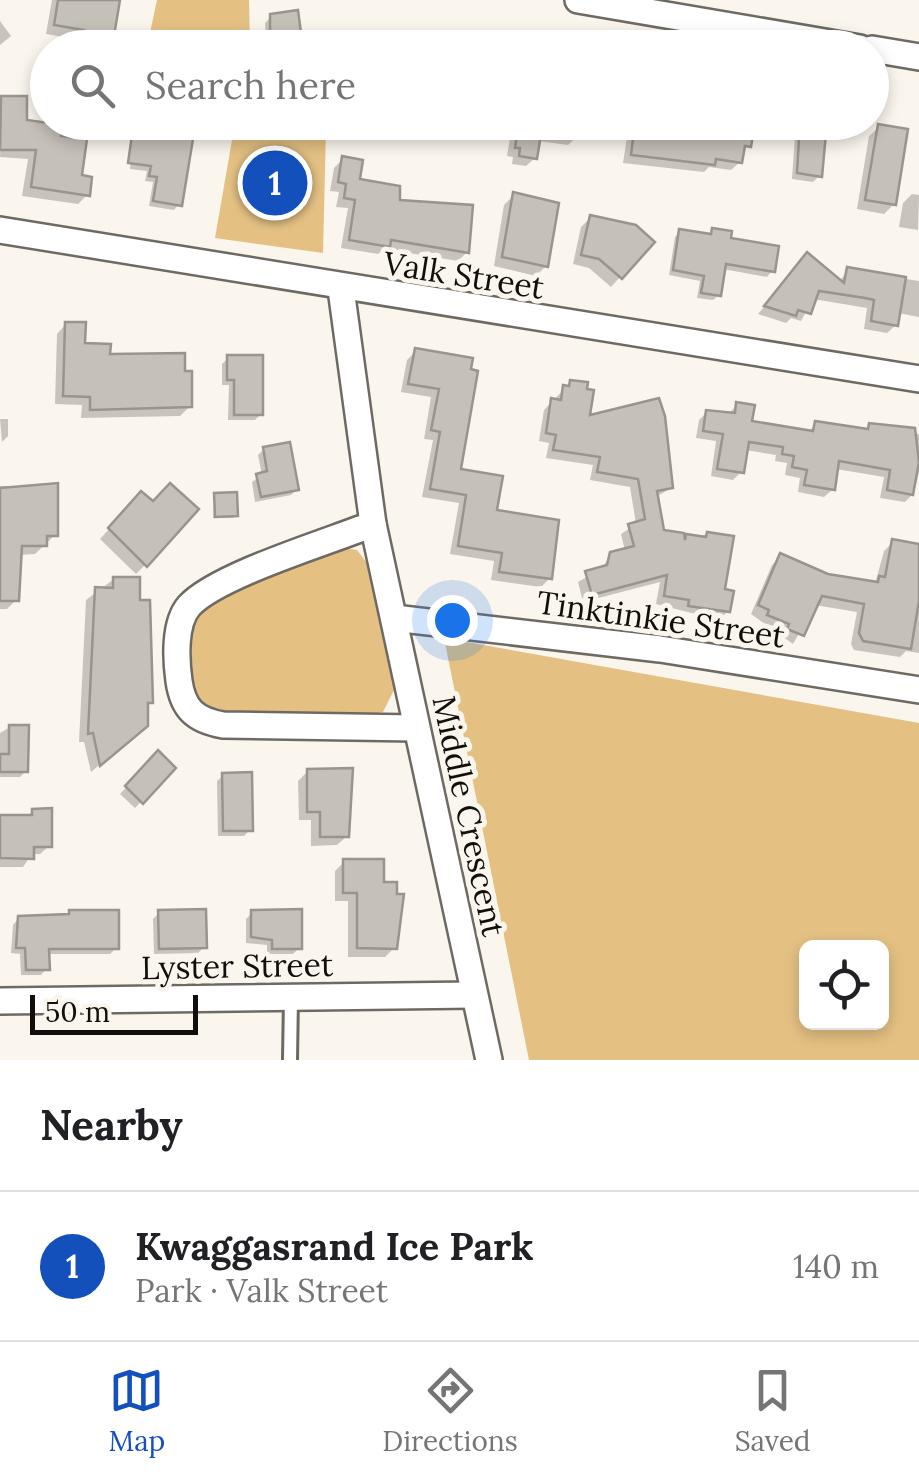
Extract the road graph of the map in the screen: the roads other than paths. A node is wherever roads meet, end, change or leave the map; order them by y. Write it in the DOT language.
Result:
graph roads {
  1 [pos="578,0"];
  2 [pos="754,30"];
  3 [pos="889,53"];
  4 [pos="919,58"];
  5 [pos="0,230"];
  6 [pos="341,288"];
  7 [pos="919,379"];
  8 [pos="374,524"];
  9 [pos="394,618"];
  10 [pos="919,690"];
  11 [pos="416,728"];
  12 [pos="474,995"];
  13 [pos="291,997"];
  14 [pos="0,1001"];
  15 [pos="290,1060"];
  16 [pos="489,1060"];
  1 -- 2 [label="street"];
  3 -- 4 [label="street"];
  5 -- 6 [label="street, Valk Street"];
  6 -- 7 [label="street, Valk Street"];
  6 -- 8 [label="street, Middle Crescent"];
  8 -- 9 [label="street, Middle Crescent"];
  8 -- 11 [label="street"];
  9 -- 10 [label="street, Tinktinkie Street"];
  9 -- 11 [label="street, Middle Crescent"];
  11 -- 12 [label="street, Middle Crescent"];
  12 -- 13 [label="street, Lyster Street"];
  12 -- 16 [label="street, Middle Crescent"];
  13 -- 14 [label="street, Lyster Street"];
  13 -- 15 [label="lane"];
}
